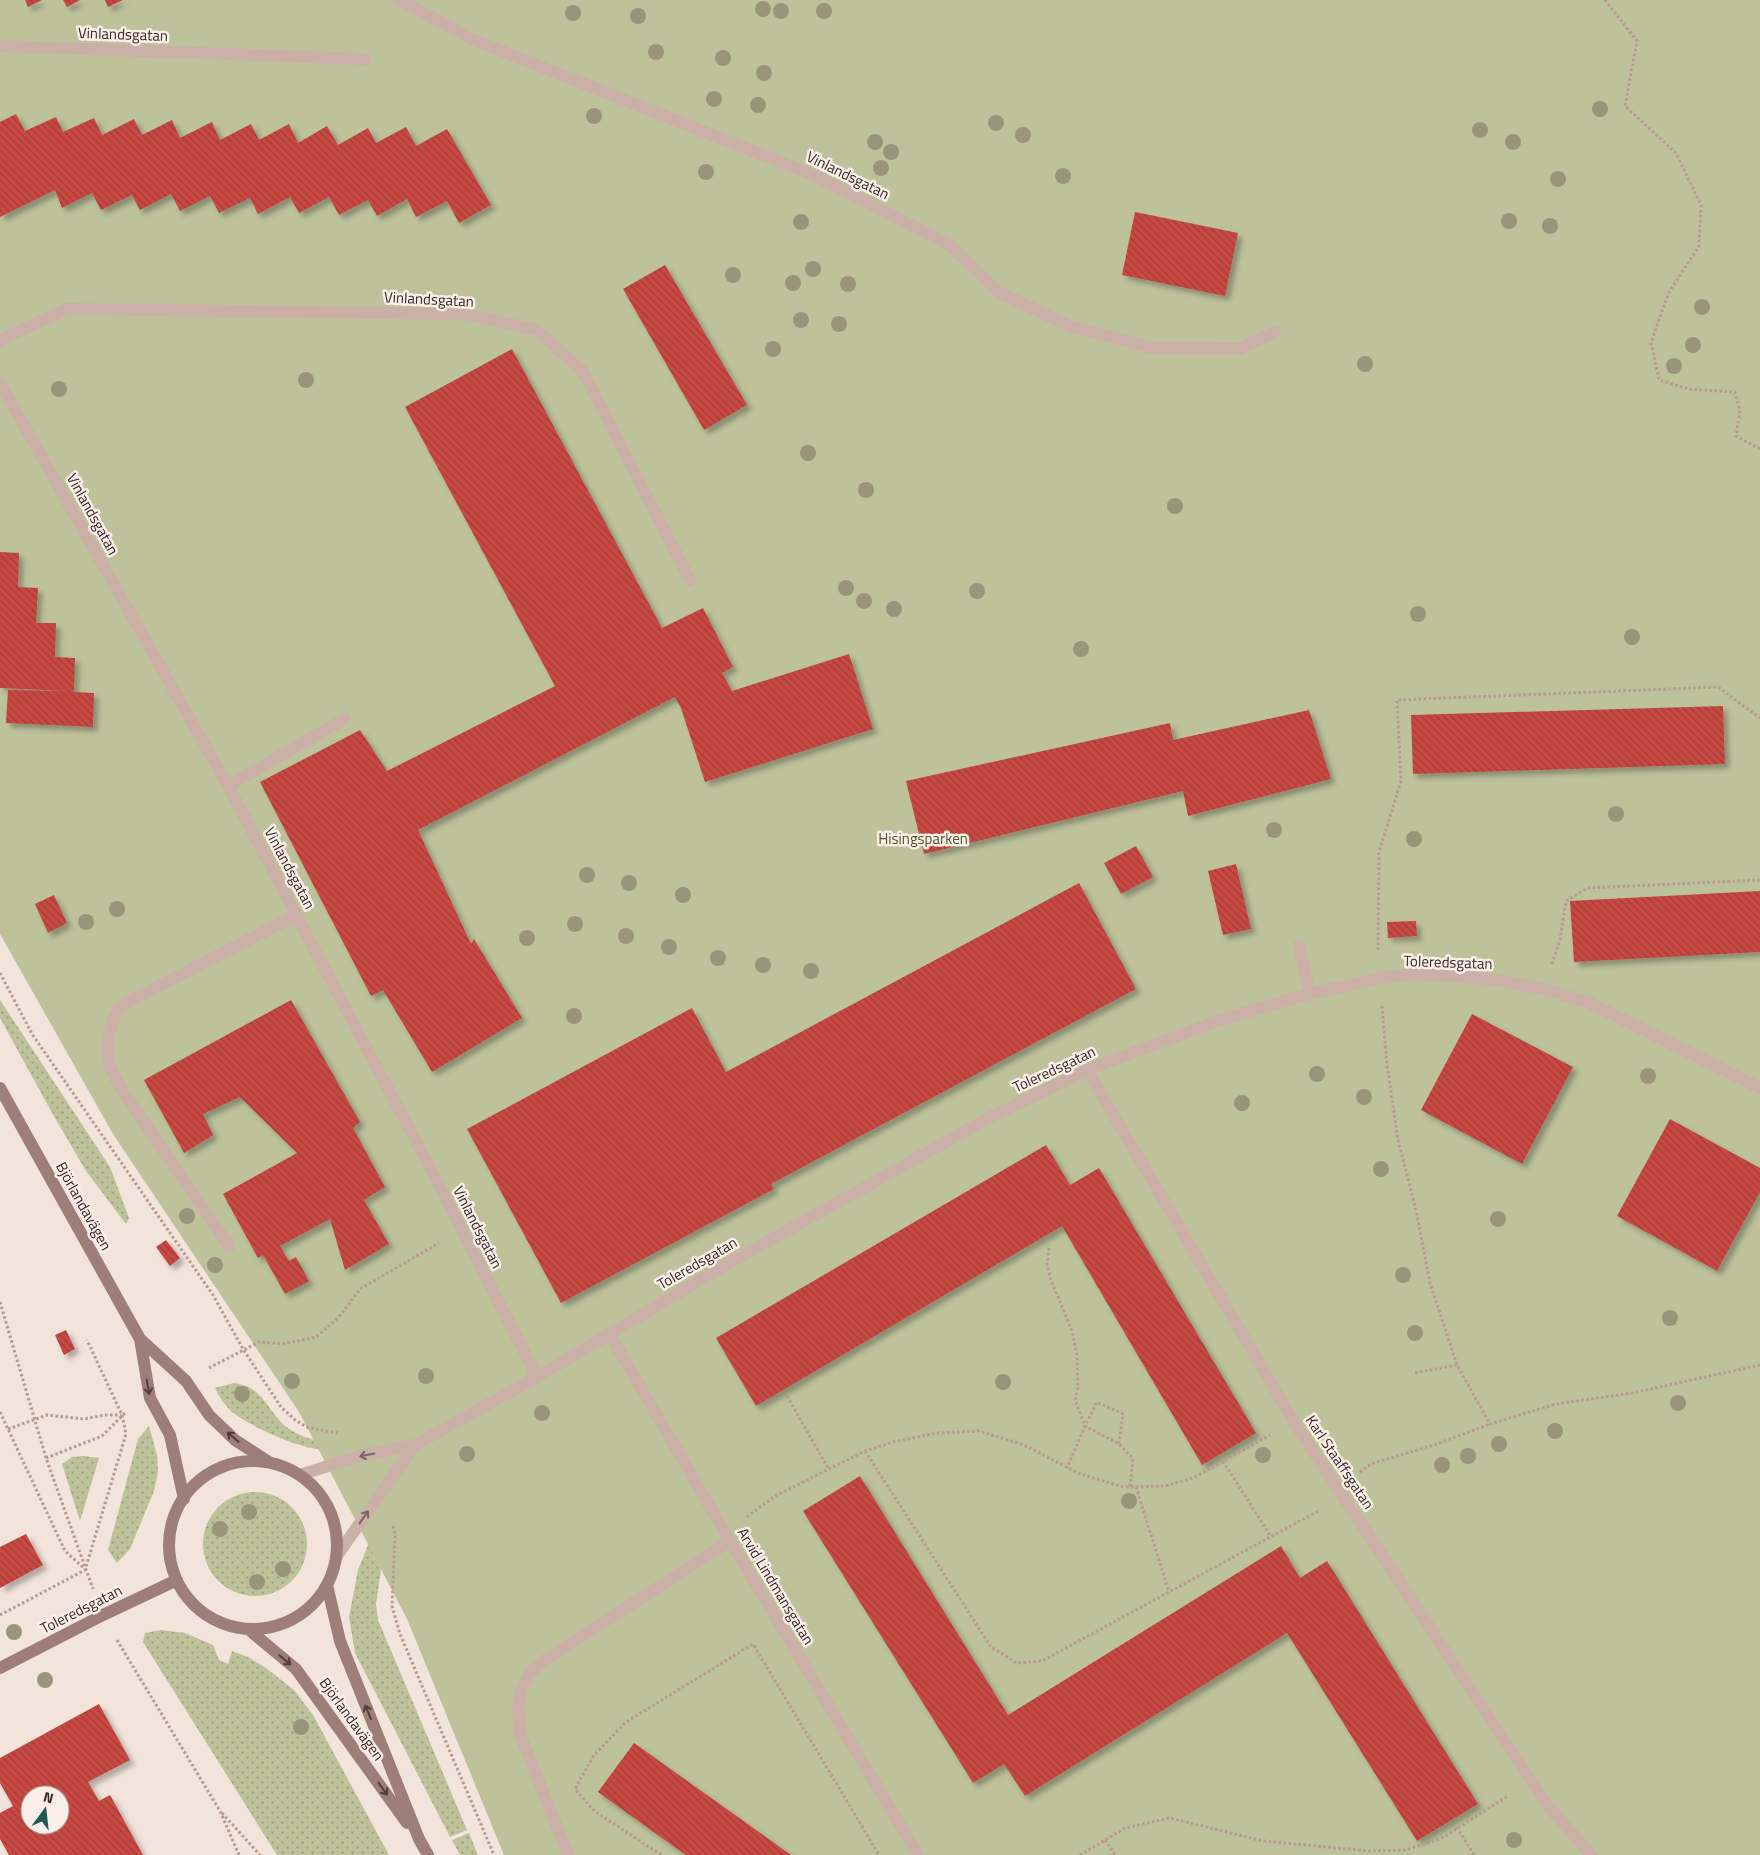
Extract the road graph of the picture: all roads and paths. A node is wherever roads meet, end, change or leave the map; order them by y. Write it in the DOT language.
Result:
graph roads {
  1 [pos="400,0"];
  2 [pos="1605,0"];
  3 [pos="0,46"];
  4 [pos="365,59"];
  5 [pos="1274,332"];
  6 [pos="0,340"];
  7 [pos="0,382"];
  8 [pos="1760,449"];
  9 [pos="690,580"];
  10 [pos="344,718"];
  11 [pos="1760,718"];
  12 [pos="228,786"];
  13 [pos="1760,880"];
  14 [pos="297,915"];
  15 [pos="1299,946"];
  16 [pos="1550,971"];
  17 [pos="0,973"];
  18 [pos="1380,978"];
  19 [pos="1310,994"];
  20 [pos="1087,1070"];
  21 [pos="0,1088"];
  22 [pos="1760,1088"];
  23 [pos="461,1231"];
  24 [pos="228,1246"];
  25 [pos="1049,1248"];
  26 [pos="0,1302"];
  27 [pos="609,1332"];
  28 [pos="140,1339"];
  29 [pos="87,1340"];
  30 [pos="1457,1364"];
  31 [pos="1760,1365"];
  32 [pos="1415,1374"];
  33 [pos="537,1377"];
  34 [pos="787,1396"];
  35 [pos="0,1412"];
  36 [pos="122,1415"];
  37 [pos="34,1419"];
  38 [pos="1294,1422"];
  39 [pos="1490,1424"];
  40 [pos="1085,1426"];
  41 [pos="8,1428"];
  42 [pos="1119,1444"];
  43 [pos="414,1445"];
  44 [pos="865,1451"];
  45 [pos="46,1458"];
  46 [pos="1223,1461"];
  47 [pos="273,1464"];
  48 [pos="828,1468"];
  49 [pos="1067,1468"];
  50 [pos="300,1475"];
  51 [pos="1130,1487"];
  52 [pos="1136,1487"];
  53 [pos="1338,1488"];
  54 [pos="184,1498"];
  55 [pos="1324,1508"];
  56 [pos="747,1517"];
  57 [pos="395,1534"];
  58 [pos="1271,1537"];
  59 [pos="730,1541"];
  60 [pos="336,1557"];
  61 [pos="85,1570"];
  62 [pos="177,1580"];
  63 [pos="328,1584"];
  64 [pos="1168,1592"];
  65 [pos="0,1615"];
  66 [pos="248,1629"];
  67 [pos="120,1645"];
  68 [pos="0,1668"];
  69 [pos="1509,1795"];
  70 [pos="220,1811"];
  71 [pos="1457,1827"];
  72 [pos="419,1839"];
  73 [pos="1105,1840"];
  74 [pos="1368,1851"];
  75 [pos="239,1855"];
  76 [pos="260,1855"];
  77 [pos="428,1855"];
  78 [pos="494,1855"];
  79 [pos="568,1855"];
  80 [pos="661,1855"];
  81 [pos="879,1855"];
  82 [pos="918,1855"];
  83 [pos="1080,1855"];
  84 [pos="1115,1855"];
  85 [pos="1371,1855"];
  86 [pos="1474,1855"];
  87 [pos="1591,1855"];
  1 -- 5 [label="street, Vinlandsgatan"];
  2 -- 8 [label="path"];
  3 -- 4 [label="street, Vinlandsgatan"];
  6 -- 9 [label="street, Vinlandsgatan"];
  7 -- 12 [label="street, Vinlandsgatan"];
  10 -- 12 [label="street"];
  11 -- 18 [label="path"];
  12 -- 14 [label="street, Vinlandsgatan"];
  13 -- 16 [label="path"];
  14 -- 23 [label="street, Vinlandsgatan"];
  14 -- 24 [label="street"];
  15 -- 19 [label="street"];
  17 -- 23 [label="path"];
  18 -- 19 [label="street, Toleredsgatan"];
  18 -- 22 [label="street, Toleredsgatan"];
  18 -- 30 [label="path"];
  19 -- 20 [label="street, Toleredsgatan"];
  20 -- 27 [label="street, Toleredsgatan"];
  20 -- 38 [label="street, Karl Staaffsgatan"];
  21 -- 28 [label="street, Björlandavägen"];
  23 -- 33 [label="street, Vinlandsgatan"];
  25 -- 40 [label="path"];
  26 -- 37 [label="path"];
  27 -- 33 [label="street, Toleredsgatan"];
  27 -- 59 [label="street, Arvid Lindmansgatan"];
  47 -- 28 [label="street, Björlandavägen, one-way"];
  28 -- 54 [label="street, Björlandavägen, one-way"];
  29 -- 36 [label="path"];
  30 -- 32 [label="path"];
  30 -- 39 [label="path"];
  31 -- 39 [label="path"];
  33 -- 43 [label="street, Toleredsgatan"];
  34 -- 48 [label="path"];
  35 -- 41 [label="path"];
  36 -- 37 [label="path"];
  36 -- 45 [label="path"];
  36 -- 61 [label="path"];
  37 -- 41 [label="path"];
  37 -- 45 [label="path"];
  38 -- 46 [label="path"];
  38 -- 53 [label="street, Karl Staaffsgatan"];
  39 -- 53 [label="path"];
  40 -- 42 [label="path"];
  40 -- 42 [label="path"];
  40 -- 49 [label="path"];
  41 -- 61 [label="path"];
  42 -- 51 [label="path"];
  43 -- 50 [label="street, Toleredsgatan, one-way"];
  60 -- 43 [label="street, Toleredsgatan, one-way"];
  44 -- 48 [label="path"];
  44 -- 49 [label="path"];
  44 -- 64 [label="path"];
  45 -- 61 [label="path"];
  46 -- 52 [label="path"];
  46 -- 58 [label="path"];
  47 -- 50 [label="street, Björlandavägen"];
  47 -- 54 [label="street, Björlandavägen"];
  48 -- 56 [label="path"];
  49 -- 51 [label="path"];
  50 -- 60 [label="street, Björlandavägen"];
  51 -- 52 [label="path"];
  52 -- 64 [label="path"];
  53 -- 87 [label="street, Karl Staaffsgatan"];
  54 -- 62 [label="street, Björlandavägen"];
  55 -- 58 [label="path"];
  57 -- 78 [label="path"];
  58 -- 64 [label="path"];
  59 -- 79 [label="street"];
  59 -- 82 [label="street, Arvid Lindmansgatan"];
  60 -- 63 [label="street, Björlandavägen"];
  61 -- 65 [label="path"];
  62 -- 66 [label="street, Björlandavägen"];
  62 -- 68 [label="street, Toleredsgatan"];
  63 -- 66 [label="street, Björlandavägen"];
  72 -- 63 [label="street, Björlandavägen, one-way"];
  66 -- 72 [label="street, Björlandavägen, one-way"];
  67 -- 70 [label="path"];
  69 -- 71 [label="path"];
  70 -- 75 [label="path"];
  70 -- 76 [label="path"];
  71 -- 74 [label="path"];
  71 -- 86 [label="path"];
  72 -- 77 [label="street, Björlandavägen"];
  73 -- 74 [label="path"];
  73 -- 83 [label="path"];
  73 -- 84 [label="path"];
  74 -- 85 [label="path"];
  80 -- 81 [label="path"];
}
